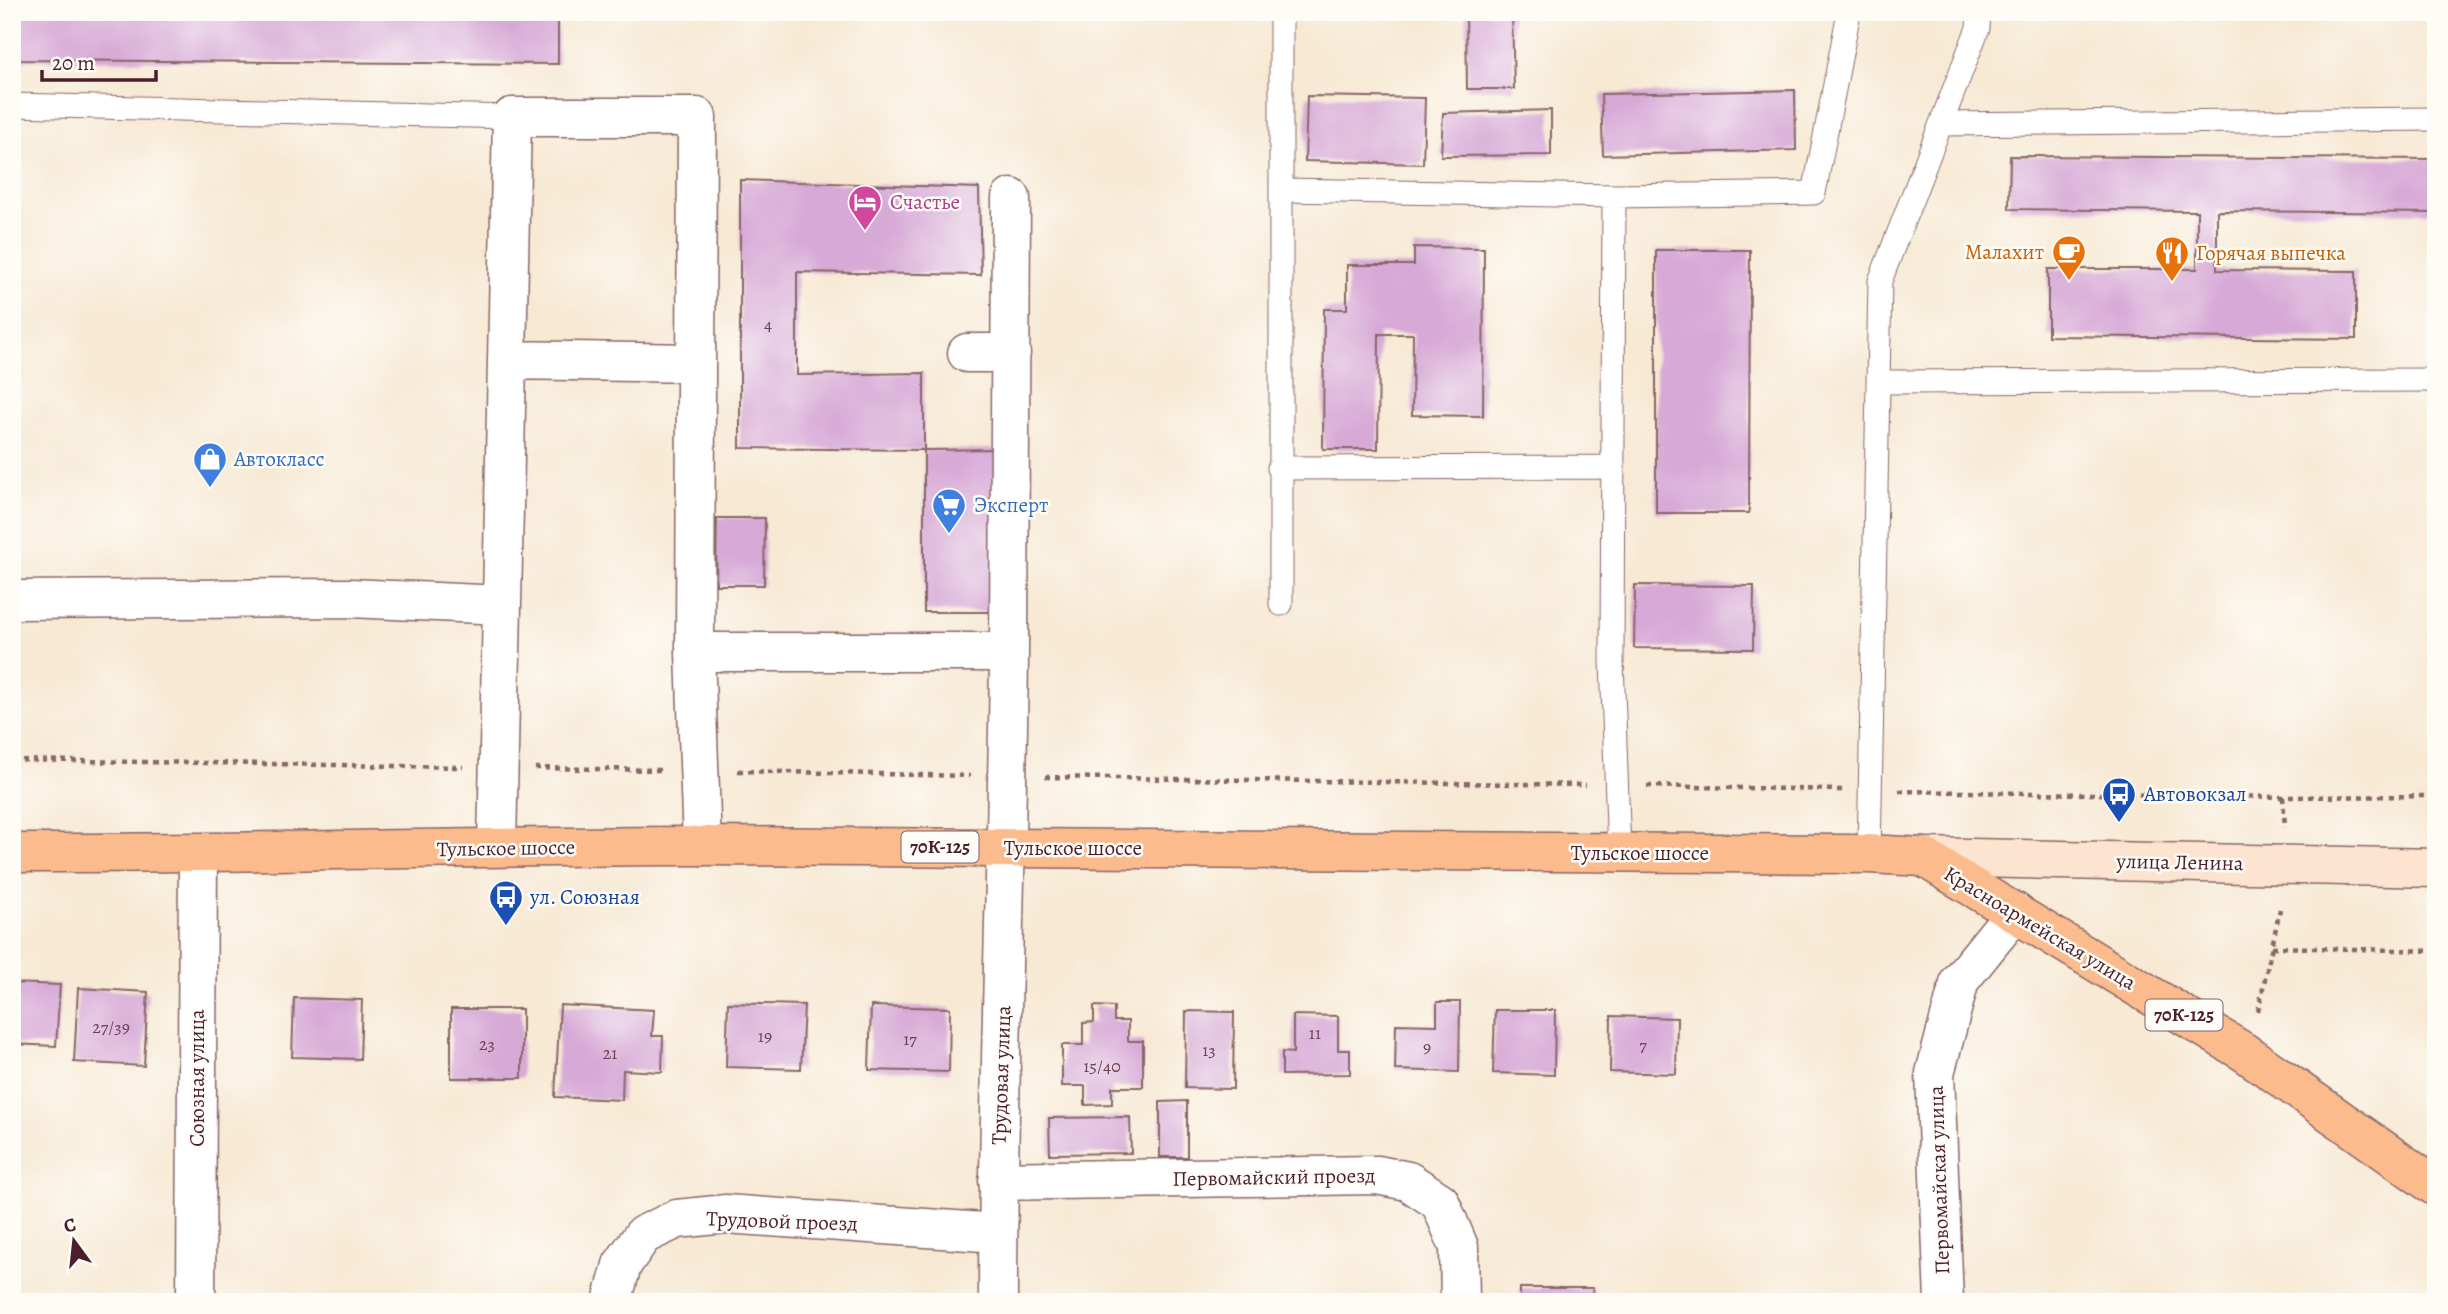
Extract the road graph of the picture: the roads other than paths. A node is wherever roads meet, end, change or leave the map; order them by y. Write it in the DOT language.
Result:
graph roads {
  1 [pos="1281,12"];
  2 [pos="1849,12"];
  3 [pos="1979,12"];
  4 [pos="12,105"];
  5 [pos="512,117"];
  6 [pos="2436,120"];
  7 [pos="1941,124"];
  8 [pos="1282,190"];
  9 [pos="1614,196"];
  10 [pos="1011,198"];
  11 [pos="967,353"];
  12 [pos="1010,353"];
  13 [pos="509,360"];
  14 [pos="696,363"];
  15 [pos="2436,380"];
  16 [pos="1878,382"];
  17 [pos="1613,467"];
  18 [pos="1279,468"];
  19 [pos="12,600"];
  20 [pos="1281,604"];
  21 [pos="502,605"];
  22 [pos="695,652"];
  23 [pos="1009,652"];
  24 [pos="702,846"];
  25 [pos="497,847"];
  26 [pos="1007,848"];
  27 [pos="12,853"];
  28 [pos="198,853"];
  29 [pos="1619,854"];
  30 [pos="1869,854"];
  31 [pos="1923,857"];
  32 [pos="2436,868"];
  33 [pos="2015,912"];
  34 [pos="998,1181"];
  35 [pos="2436,1187"];
  36 [pos="998,1233"];
  37 [pos="196,1302"];
  38 [pos="612,1302"];
  39 [pos="998,1302"];
  40 [pos="1460,1302"];
  41 [pos="1944,1302"];
  1 -- 8 [label="lane"];
  2 -- 9 [label="lane"];
  3 -- 7 [label="lane"];
  4 -- 5 [label="lane"];
  5 -- 13 [label="street"];
  5 -- 14 [label="street"];
  6 -- 7 [label="lane"];
  7 -- 16 [label="lane"];
  8 -- 9 [label="lane"];
  8 -- 18 [label="lane"];
  9 -- 17 [label="lane"];
  10 -- 12 [label="street, Трудовая улица"];
  11 -- 12 [label="street"];
  12 -- 23 [label="street, Трудовая улица"];
  13 -- 14 [label="street"];
  13 -- 21 [label="street"];
  14 -- 22 [label="street"];
  15 -- 16 [label="lane"];
  16 -- 30 [label="lane"];
  17 -- 18 [label="lane"];
  17 -- 29 [label="lane"];
  18 -- 20 [label="lane"];
  19 -- 21 [label="street"];
  21 -- 25 [label="street"];
  22 -- 23 [label="street"];
  22 -- 24 [label="street"];
  23 -- 26 [label="street, Трудовая улица"];
  24 -- 25 [label="main road, Тульское шоссе / 70К-125"];
  24 -- 26 [label="main road, Тульское шоссе / 70К-125"];
  25 -- 28 [label="main road, Тульское шоссе / 70К-125"];
  26 -- 29 [label="main road, Тульское шоссе / 70К-125"];
  26 -- 34 [label="street, Трудовая улица"];
  27 -- 28 [label="main road, Тульское шоссе / 70К-125"];
  28 -- 37 [label="street, Союзная улица"];
  29 -- 30 [label="main road, Тульское шоссе / 70К-125"];
  30 -- 31 [label="main road, Тульское шоссе / 70К-125"];
  31 -- 32 [label="main road, улица Ленина"];
  31 -- 33 [label="main road, Красноармейская улица / 70К-125"];
  33 -- 35 [label="main road, Красноармейская улица / 70К-125"];
  33 -- 41 [label="street, Первомайская улица"];
  34 -- 36 [label="street, Трудовая улица"];
  34 -- 40 [label="street, Первомайский проезд"];
  36 -- 38 [label="street, Трудовой проезд"];
  36 -- 39 [label="street, Трудовая улица"];
}
